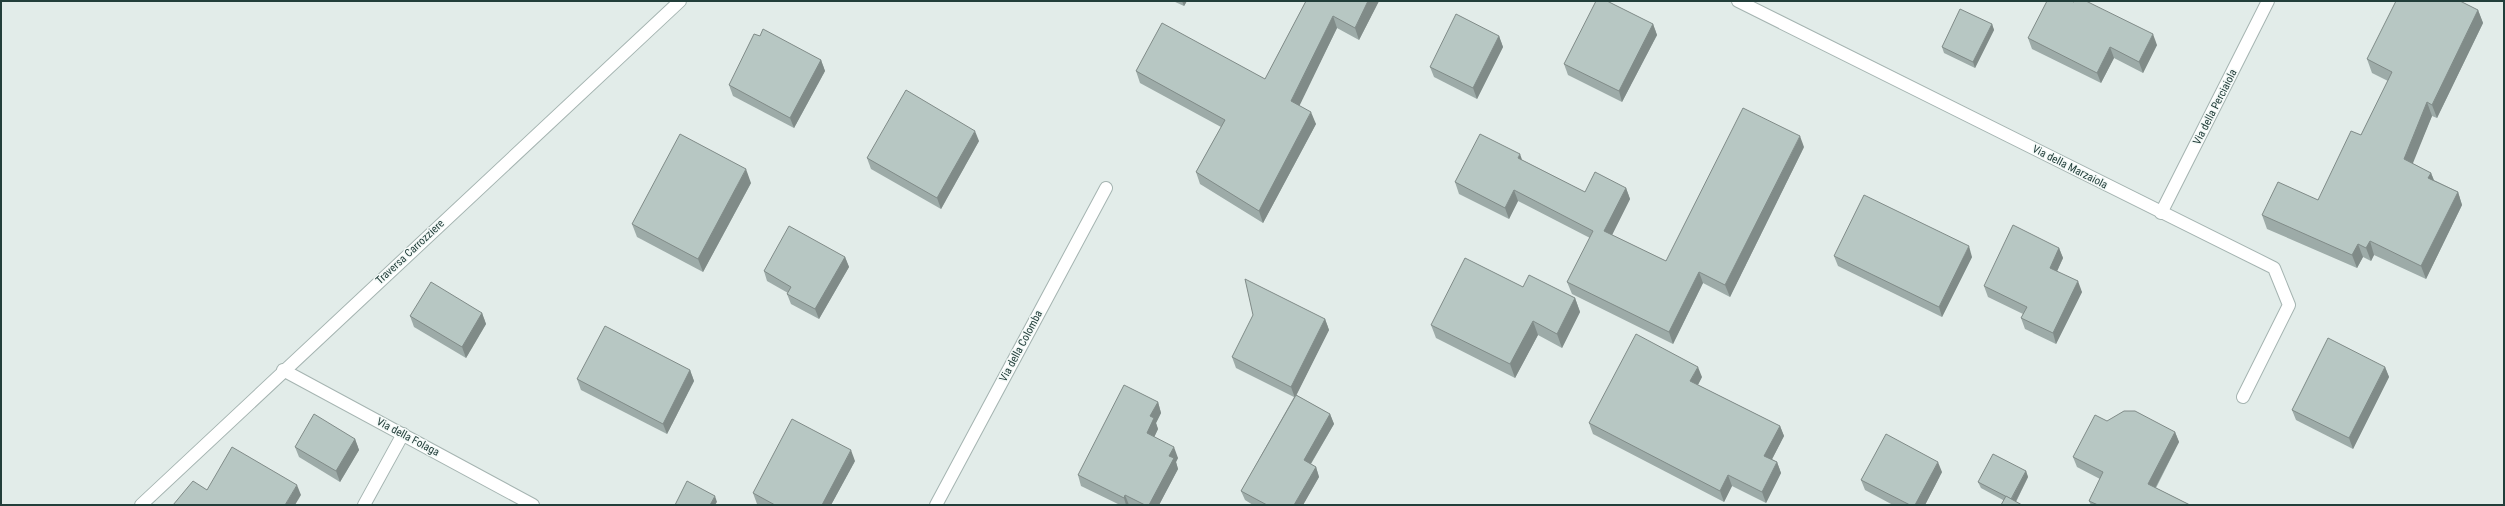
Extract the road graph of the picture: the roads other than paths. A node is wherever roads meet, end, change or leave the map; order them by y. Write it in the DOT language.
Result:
graph roads {
  1 [pos="680,1"];
  2 [pos="1738,1"];
  3 [pos="2268,1"];
  4 [pos="1106,188"];
  5 [pos="2161,213"];
  6 [pos="284,370"];
  7 [pos="2243,397"];
  8 [pos="403,434"];
  9 [pos="141,505"];
  10 [pos="364,505"];
  11 [pos="533,505"];
  12 [pos="936,505"];
  1 -- 6 [label="street, Traversa Carrozziere"];
  2 -- 5 [label="street, Via della Marzaiola"];
  3 -- 5 [label="street, Via della Perciaiola"];
  4 -- 12 [label="street, Via della Colomba"];
  5 -- 7 [label="street, Via della Marzaiola"];
  6 -- 8 [label="street, Via della Folaga"];
  6 -- 9 [label="street, Traversa Carrozziere"];
  8 -- 10 [label="street"];
  8 -- 11 [label="street, Via della Folaga"];
}
